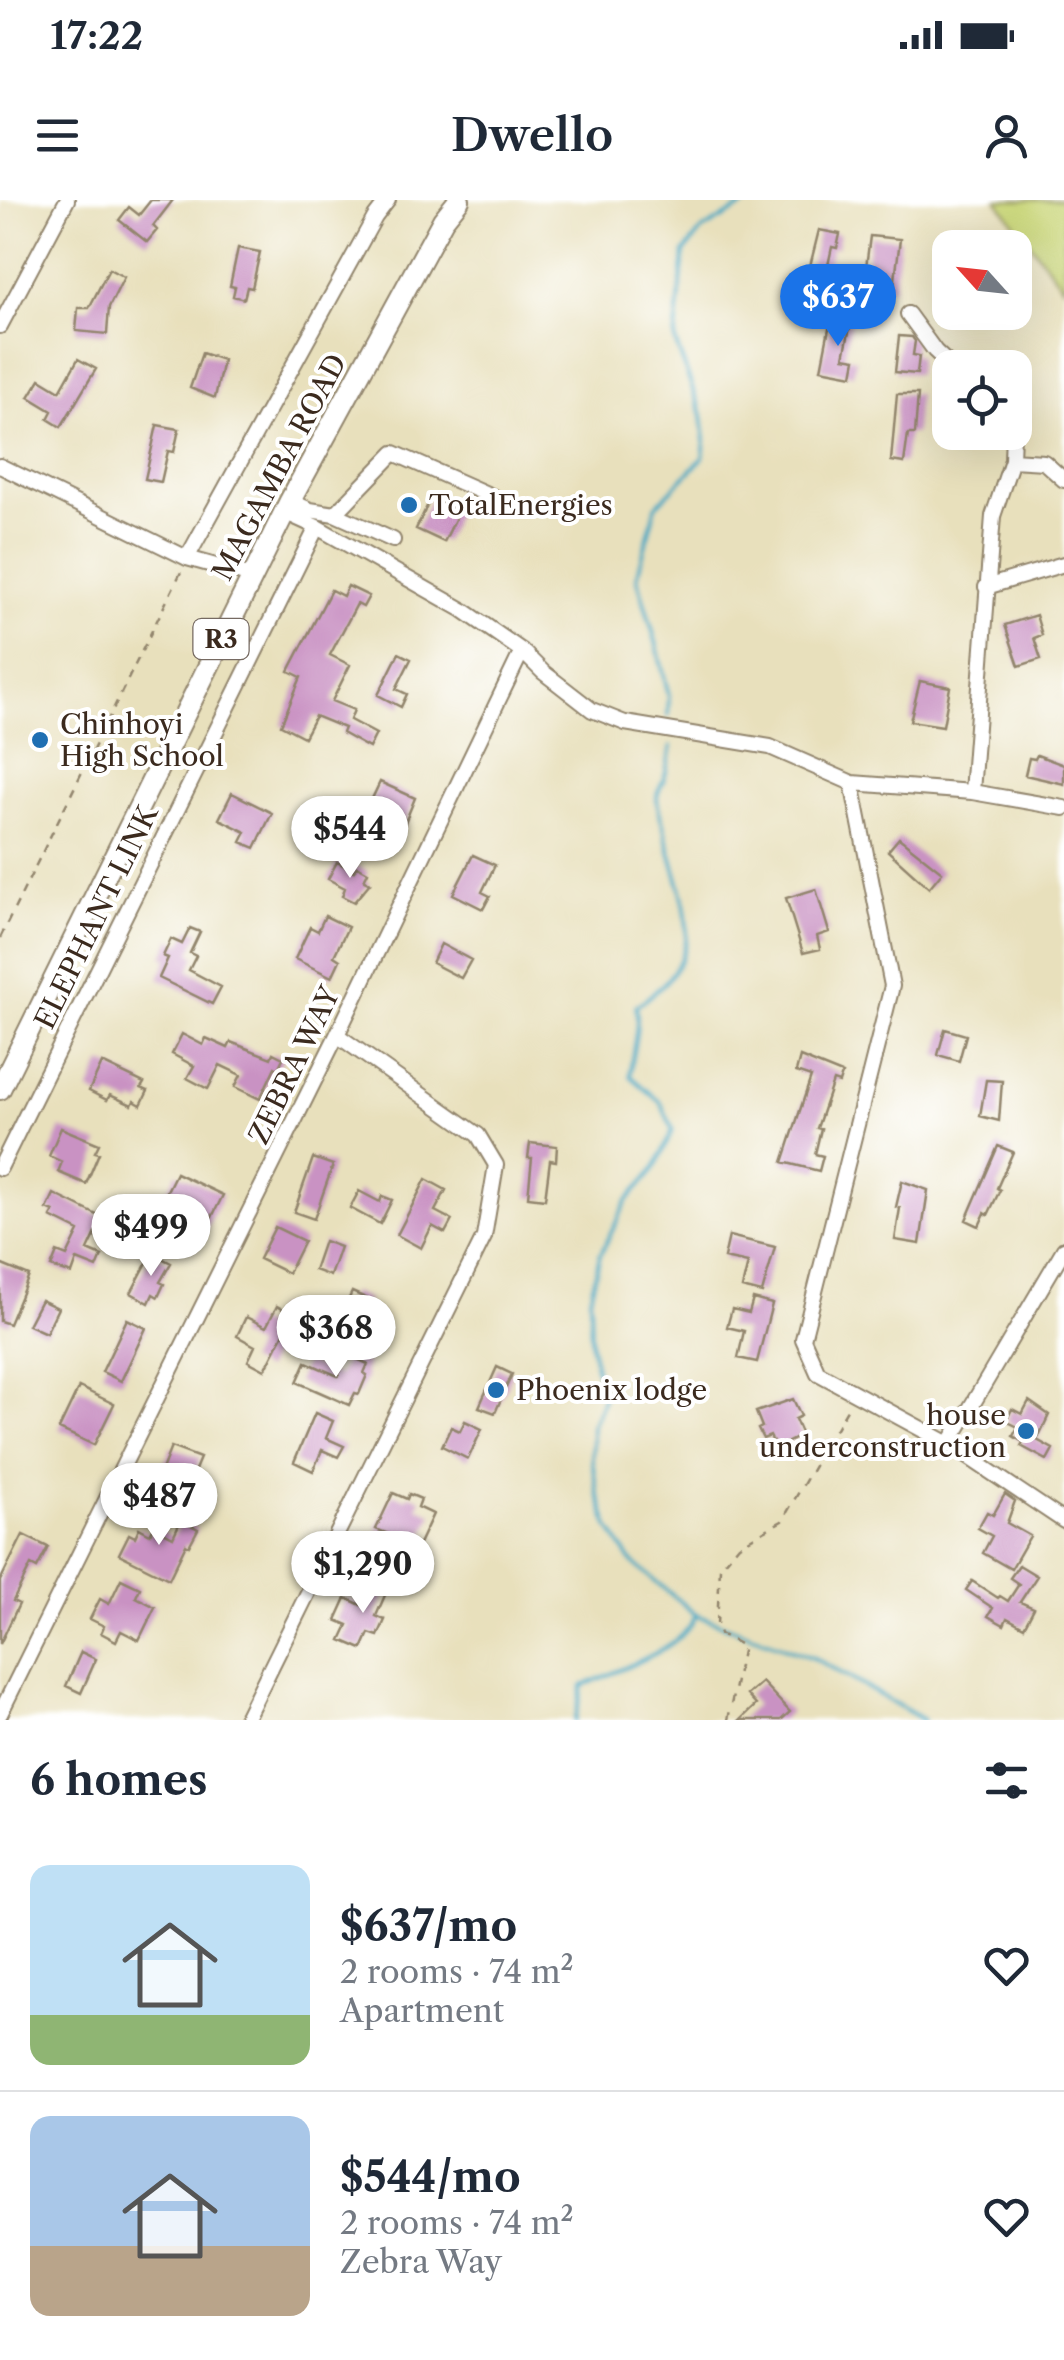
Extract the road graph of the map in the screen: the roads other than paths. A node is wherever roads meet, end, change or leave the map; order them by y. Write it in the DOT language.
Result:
graph roads {
  1 [pos="68,200"];
  2 [pos="388,200"];
  3 [pos="460,200"];
  4 [pos="908,314"];
  5 [pos="0,326"];
  6 [pos="934,350"];
  7 [pos="1012,450"];
  8 [pos="1012,460"];
  9 [pos="0,466"];
  10 [pos="1064,480"];
  11 [pos="498,499"];
  12 [pos="287,507"];
  13 [pos="335,514"];
  14 [pos="318,528"];
  15 [pos="393,540"];
  16 [pos="188,558"];
  17 [pos="1064,564"];
  18 [pos="252,576"];
  19 [pos="986,587"];
  20 [pos="522,650"];
  21 [pos="852,783"];
  22 [pos="972,792"];
  23 [pos="1064,808"];
  24 [pos="337,1035"];
  25 [pos="0,1089"];
  26 [pos="0,1168"];
  27 [pos="1064,1249"];
  28 [pos="949,1444"];
  29 [pos="1064,1521"];
  30 [pos="0,1714"];
  31 [pos="245,1720"];
  1 -- 5 [label="street"];
  2 -- 16 [label="street"];
  3 -- 12 [label="highway, MAGAMBA ROAD / R3"];
  4 -- 6 [label="street"];
  7 -- 8 [label="street"];
  8 -- 10 [label="street"];
  8 -- 19 [label="street"];
  9 -- 16 [label="street"];
  11 -- 13 [label="street"];
  12 -- 13 [label="street"];
  12 -- 14 [label="street"];
  12 -- 18 [label="highway, MAGAMBA ROAD / R3"];
  13 -- 15 [label="street"];
  14 -- 20 [label="street"];
  14 -- 26 [label="street, ELEPHANT LINK"];
  16 -- 18 [label="street"];
  17 -- 19 [label="street"];
  18 -- 25 [label="highway, MAGAMBA ROAD / R3"];
  19 -- 22 [label="street"];
  20 -- 21 [label="street"];
  20 -- 24 [label="street, ZEBRA WAY"];
  21 -- 22 [label="street"];
  21 -- 28 [label="street"];
  22 -- 23 [label="street"];
  24 -- 30 [label="street, ZEBRA WAY"];
  24 -- 31 [label="street"];
  27 -- 28 [label="street"];
  28 -- 29 [label="street"];
}
